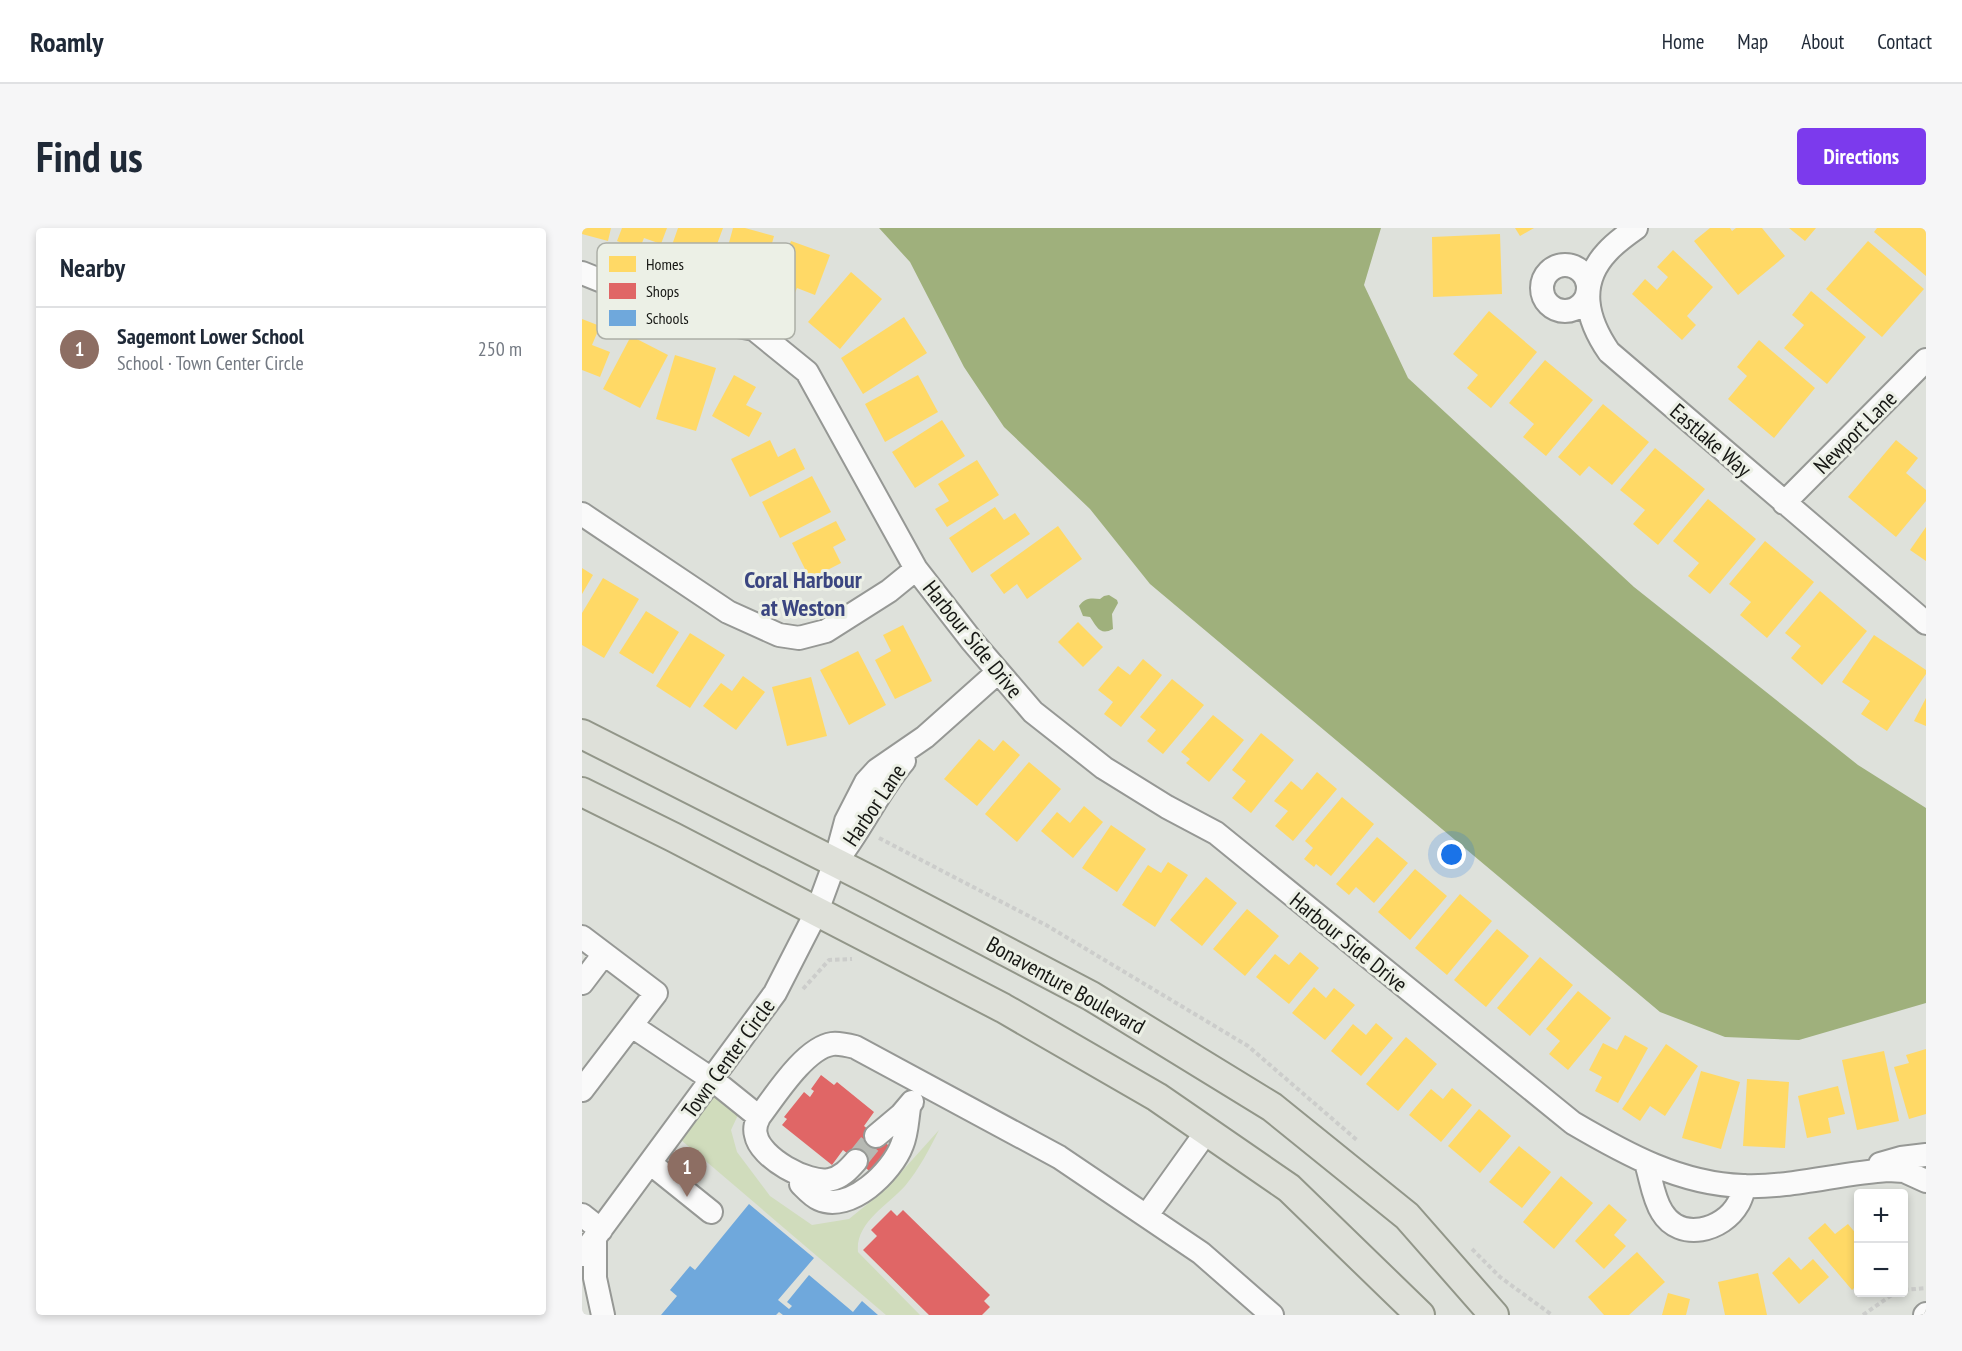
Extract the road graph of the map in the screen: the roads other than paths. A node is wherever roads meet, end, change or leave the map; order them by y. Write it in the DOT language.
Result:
graph roads {
  1 [pos="1636,228"];
  2 [pos="582,273"];
  3 [pos="597,279"];
  4 [pos="766,339"];
  5 [pos="1926,360"];
  6 [pos="1784,503"];
  7 [pos="582,514"];
  8 [pos="916,569"];
  9 [pos="1926,623"];
  10 [pos="998,672"];
  11 [pos="582,734"];
  12 [pos="883,774"];
  13 [pos="582,792"];
  14 [pos="835,862"];
  15 [pos="817,911"];
  16 [pos="582,937"];
  17 [pos="604,954"];
  18 [pos="582,982"];
  19 [pos="632,1026"];
  20 [pos="712,1080"];
  21 [pos="922,1084"];
  22 [pos="582,1090"];
  23 [pos="906,1110"];
  24 [pos="759,1117"];
  25 [pos="1207,1131"];
  26 [pos="876,1135"];
  27 [pos="1926,1155"];
  28 [pos="650,1163"];
  29 [pos="1646,1163"];
  30 [pos="781,1164"];
  31 [pos="1847,1174"];
  32 [pos="1926,1181"];
  33 [pos="801,1184"];
  34 [pos="1745,1186"];
  35 [pos="711,1212"];
  36 [pos="582,1215"];
  37 [pos="1147,1215"];
  38 [pos="593,1241"];
  39 [pos="603,1315"];
  40 [pos="1272,1315"];
  41 [pos="1420,1315"];
  42 [pos="1494,1315"];
  1 -- 6 [label="street, Eastlake Way"];
  2 -- 3 [label="street, Harbour Side Drive"];
  4 -- 8 [label="street, Harbour Side Drive"];
  5 -- 6 [label="street, Newport Lane"];
  6 -- 9 [label="street, Eastlake Way"];
  7 -- 8 [label="street, Harbour Side Drive"];
  8 -- 10 [label="street, Harbour Side Drive"];
  10 -- 12 [label="street, Harbor Lane"];
  10 -- 29 [label="street, Harbour Side Drive"];
  11 -- 14 [label="main road, Bonaventure Boulevard"];
  12 -- 14 [label="street, Harbor Lane"];
  12 -- 14 [label="street, Harbor Lane"];
  13 -- 15 [label="main road"];
  14 -- 15 [label="street, Town Center Circle"];
  14 -- 42 [label="main road, Bonaventure Boulevard"];
  15 -- 20 [label="street, Town Center Circle"];
  15 -- 25 [label="main road"];
  16 -- 17 [label="street"];
  17 -- 18 [label="street"];
  17 -- 19 [label="street"];
  19 -- 20 [label="street"];
  19 -- 22 [label="street"];
  20 -- 24 [label="street"];
  20 -- 28 [label="street, Town Center Circle"];
  21 -- 23 [label="street"];
  21 -- 24 [label="street"];
  21 -- 37 [label="street"];
  23 -- 26 [label="street"];
  23 -- 33 [label="street"];
  24 -- 30 [label="street"];
  25 -- 37 [label="street"];
  25 -- 41 [label="main road"];
  27 -- 31 [label="street, Harbour Side Drive"];
  28 -- 35 [label="street"];
  28 -- 38 [label="street, Town Center Circle"];
  29 -- 34 [label="street, Harbour Side Drive"];
  29 -- 34 [label="street"];
  30 -- 33 [label="street"];
  30 -- 33 [label="street"];
  31 -- 32 [label="street, Harbour Side Drive"];
  31 -- 34 [label="street, Harbour Side Drive"];
  36 -- 38 [label="street"];
  37 -- 40 [label="street"];
  38 -- 39 [label="street"];
}
